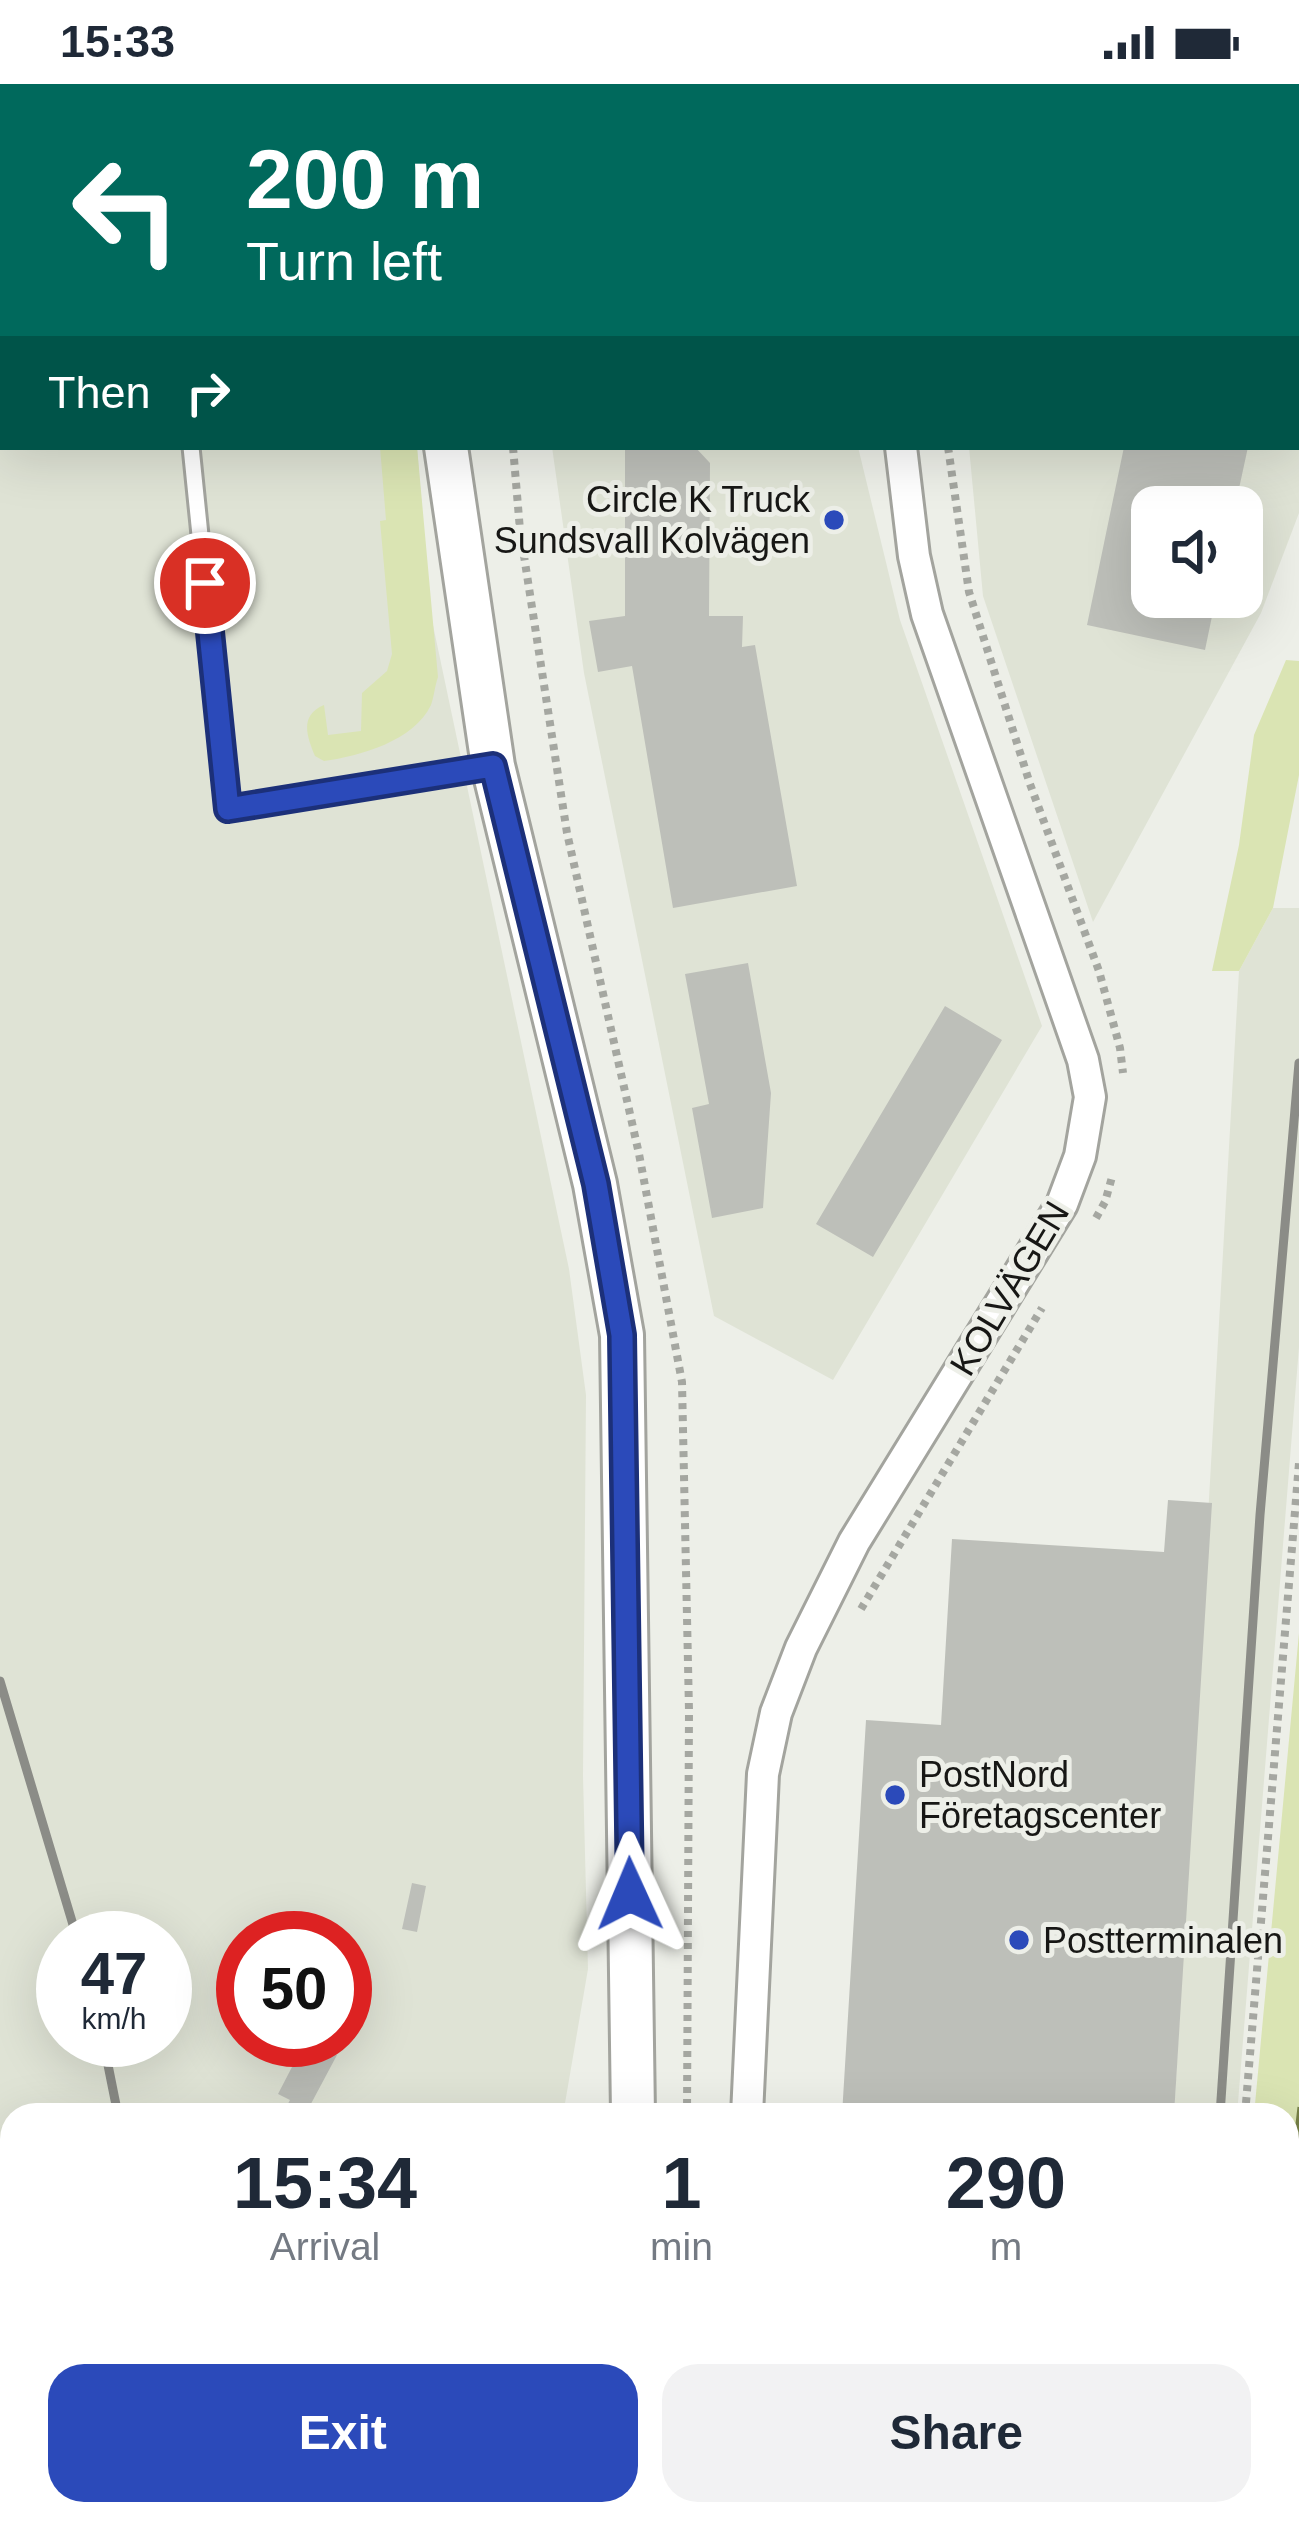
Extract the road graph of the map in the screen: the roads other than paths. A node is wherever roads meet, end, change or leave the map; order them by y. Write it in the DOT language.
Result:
graph roads {
  1 [pos="191,450"];
  2 [pos="446,450"];
  3 [pos="902,450"];
  4 [pos="493,766"];
  5 [pos="633,2103"];
  6 [pos="748,2103"];
  1 -- 4 [label="lane"];
  2 -- 4 [label="main road"];
  3 -- 6 [label="street, KOLVÄGEN"];
  4 -- 5 [label="main road"];
}
